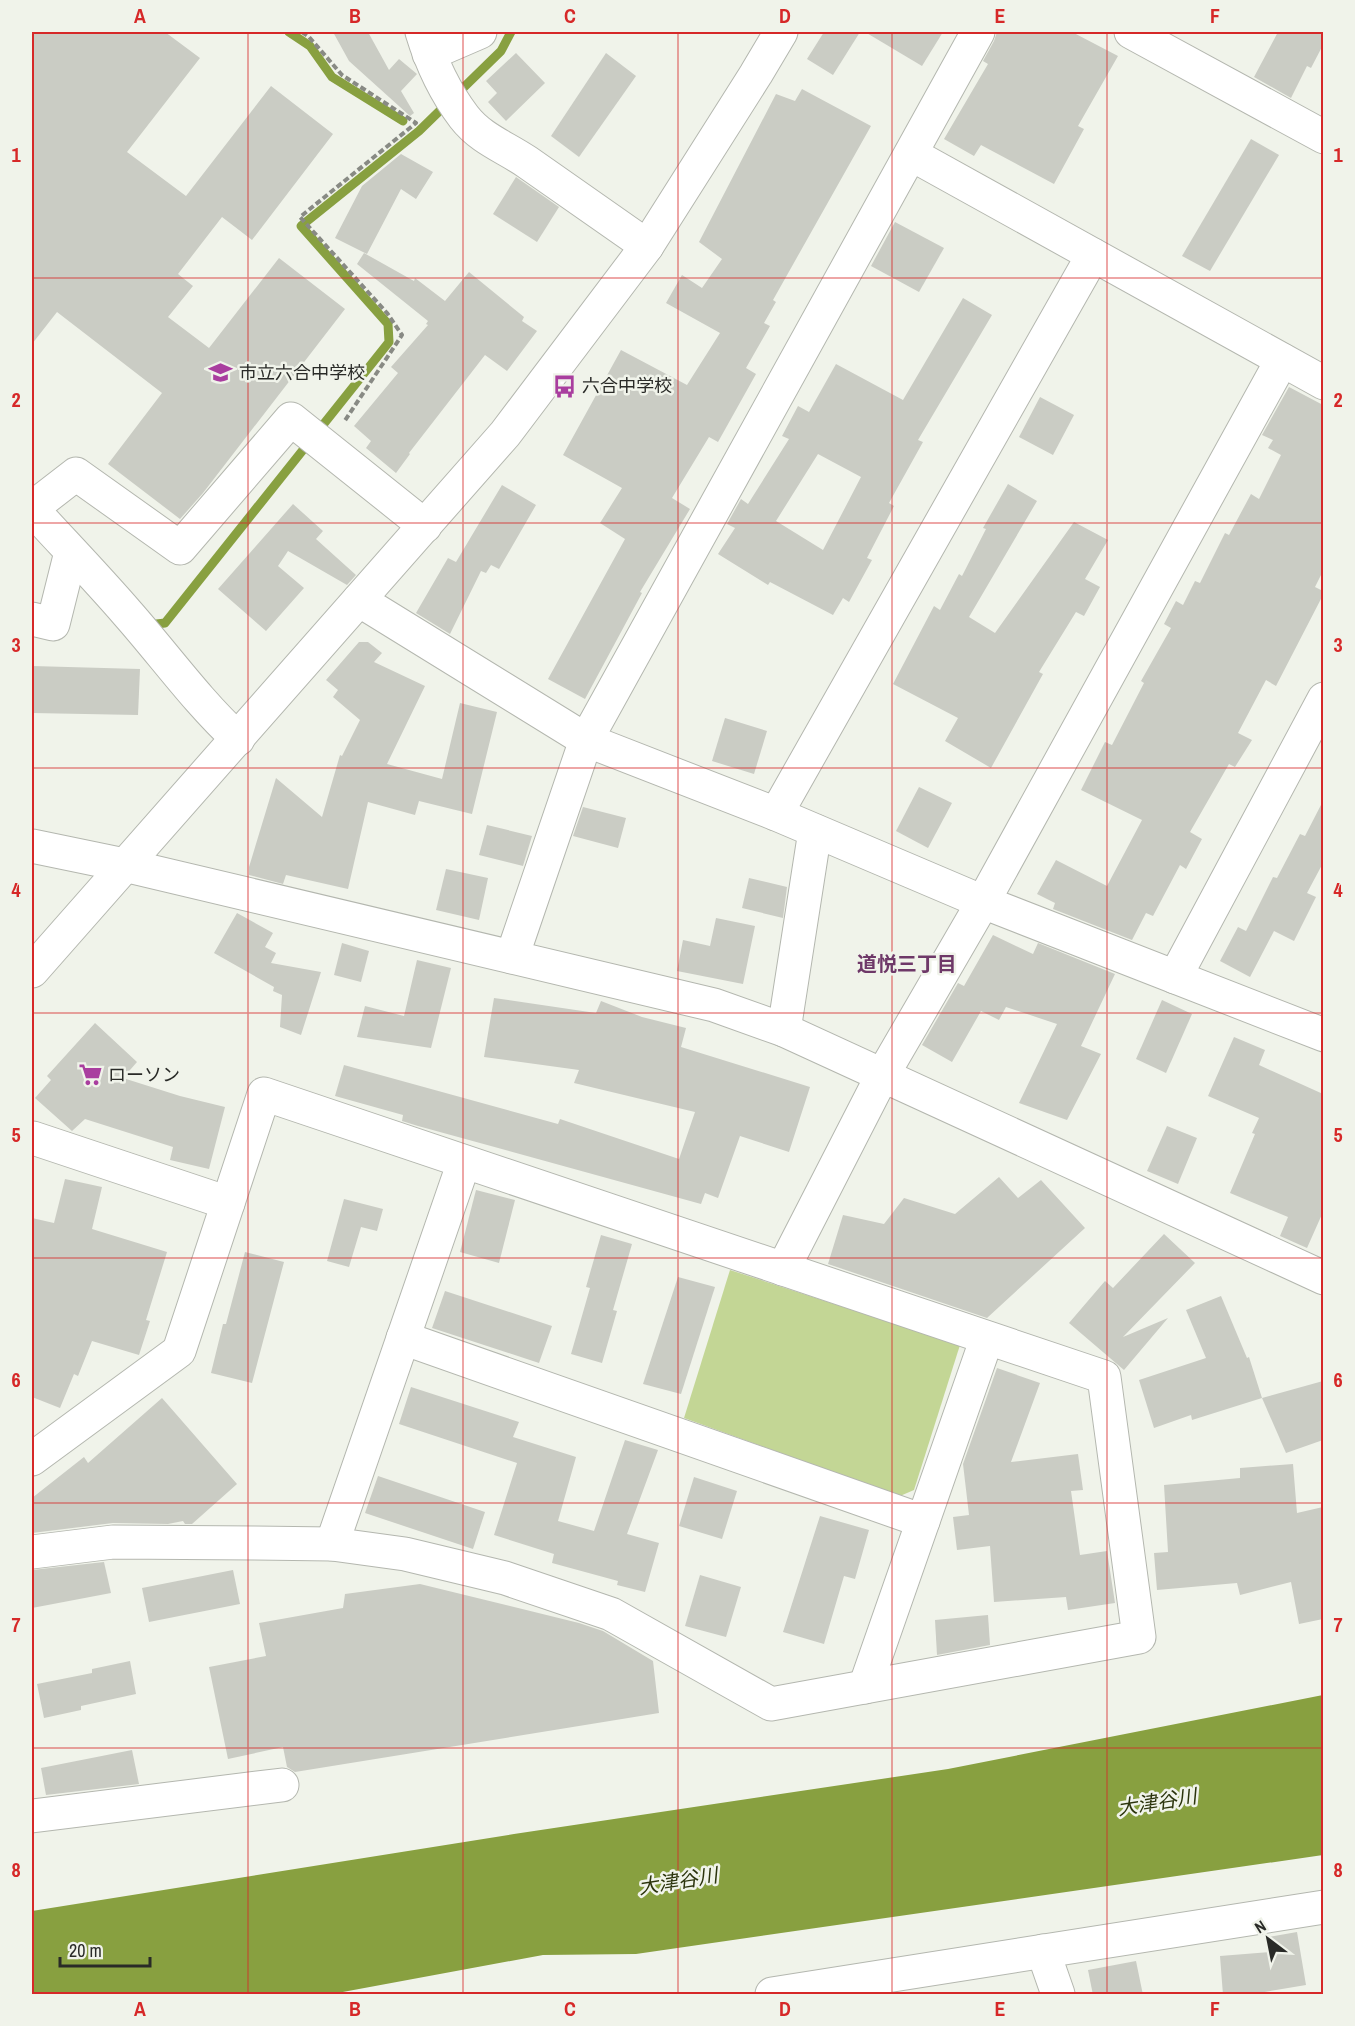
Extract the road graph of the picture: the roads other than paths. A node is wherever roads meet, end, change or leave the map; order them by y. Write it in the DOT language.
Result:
graph roads {
  1 [pos="480,32"];
  2 [pos="781,32"];
  3 [pos="978,32"];
  4 [pos="1131,32"];
  5 [pos="425,43"];
  6 [pos="1323,137"];
  7 [pos="911,154"];
  8 [pos="647,246"];
  9 [pos="1093,255"];
  10 [pos="1282,360"];
  11 [pos="1323,383"];
  12 [pos="32,509"];
  13 [pos="425,526"];
  14 [pos="71,552"];
  15 [pos="359,600"];
  16 [pos="32,619"];
  17 [pos="1323,699"];
  18 [pos="238,739"];
  19 [pos="586,740"];
  20 [pos="776,814"];
  21 [pos="815,831"];
  22 [pos="32,846"];
  23 [pos="124,866"];
  24 [pos="983,902"];
  25 [pos="512,957"];
  26 [pos="32,971"];
  27 [pos="1175,977"];
  28 [pos="784,1030"];
  29 [pos="1323,1035"];
  30 [pos="882,1076"];
  31 [pos="32,1139"];
  32 [pos="464,1161"];
  33 [pos="228,1203"];
  34 [pos="783,1269"];
  35 [pos="1322,1271"];
  36 [pos="403,1338"];
  37 [pos="987,1338"];
  38 [pos="32,1459"];
  39 [pos="923,1521"];
  40 [pos="332,1544"];
  41 [pos="32,1552"];
  42 [pos="865,1687"];
  43 [pos="282,1785"];
  44 [pos="32,1816"];
  45 [pos="1323,1907"];
  46 [pos="1043,1952"];
  47 [pos="772,1995"];
  48 [pos="1058,1995"];
  1 -- 5 [label="street"];
  2 -- 8 [label="street"];
  3 -- 7 [label="street"];
  4 -- 6 [label="street"];
  5 -- 8 [label="street"];
  7 -- 9 [label="street"];
  7 -- 19 [label="street"];
  8 -- 13 [label="street"];
  9 -- 10 [label="street"];
  9 -- 20 [label="street"];
  10 -- 11 [label="street"];
  10 -- 24 [label="street"];
  12 -- 13 [label="street"];
  12 -- 14 [label="street"];
  13 -- 15 [label="street"];
  14 -- 16 [label="street"];
  14 -- 18 [label="street"];
  15 -- 18 [label="street"];
  15 -- 19 [label="street"];
  17 -- 27 [label="street"];
  18 -- 23 [label="street"];
  19 -- 20 [label="street"];
  19 -- 25 [label="street"];
  20 -- 21 [label="street"];
  21 -- 24 [label="street"];
  21 -- 28 [label="street"];
  22 -- 23 [label="street"];
  23 -- 25 [label="street"];
  23 -- 26 [label="street"];
  24 -- 27 [label="street"];
  24 -- 30 [label="street"];
  25 -- 28 [label="street"];
  27 -- 29 [label="street"];
  28 -- 30 [label="street"];
  30 -- 34 [label="street"];
  30 -- 35 [label="street"];
  31 -- 33 [label="street"];
  32 -- 33 [label="street"];
  32 -- 34 [label="street"];
  32 -- 36 [label="street"];
  33 -- 38 [label="street"];
  34 -- 37 [label="street"];
  36 -- 39 [label="street"];
  36 -- 40 [label="street"];
  37 -- 39 [label="street"];
  37 -- 42 [label="street"];
  39 -- 42 [label="street"];
  40 -- 41 [label="street"];
  40 -- 42 [label="street"];
  43 -- 44 [label="street"];
  45 -- 46 [label="street"];
  46 -- 47 [label="street"];
  46 -- 48 [label="street"];
}
